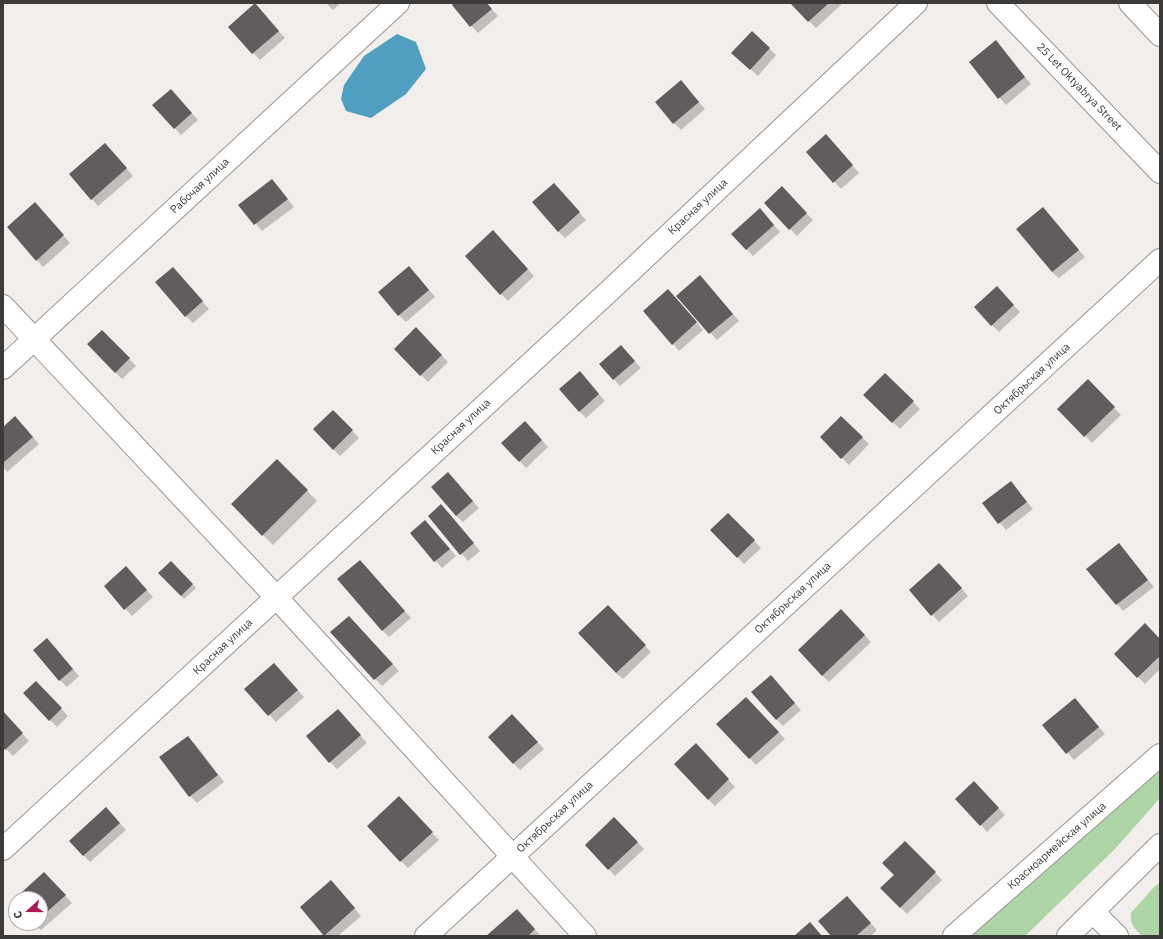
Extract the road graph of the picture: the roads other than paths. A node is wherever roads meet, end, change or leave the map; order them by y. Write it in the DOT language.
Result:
graph roads {
  1 [pos="398,3"];
  2 [pos="916,3"];
  3 [pos="998,3"];
  4 [pos="1130,3"];
  5 [pos="1160,35"];
  6 [pos="1158,165"];
  7 [pos="1160,260"];
  8 [pos="3,306"];
  9 [pos="34,340"];
  10 [pos="3,368"];
  11 [pos="276,598"];
  12 [pos="1160,755"];
  13 [pos="1160,844"];
  14 [pos="3,849"];
  15 [pos="513,856"];
  16 [pos="1093,912"];
  17 [pos="426,936"];
  18 [pos="584,936"];
  19 [pos="954,936"];
  20 [pos="1068,936"];
  21 [pos="1117,936"];
  1 -- 9 [label="street, Рабочая улица"];
  2 -- 11 [label="street, Красная улица"];
  3 -- 6 [label="street, 25 Let Oktyabrya Street"];
  4 -- 5 [label="street"];
  7 -- 15 [label="street, Октябрьская улица"];
  8 -- 9 [label="street"];
  9 -- 10 [label="street, Рабочая улица"];
  9 -- 11 [label="street"];
  11 -- 14 [label="street, Красная улица"];
  11 -- 15 [label="street"];
  12 -- 19 [label="street, Красноармейская улица"];
  13 -- 16 [label="street"];
  15 -- 17 [label="street, Октябрьская улица"];
  15 -- 18 [label="street"];
  16 -- 20 [label="street"];
  16 -- 21 [label="street"];
}
